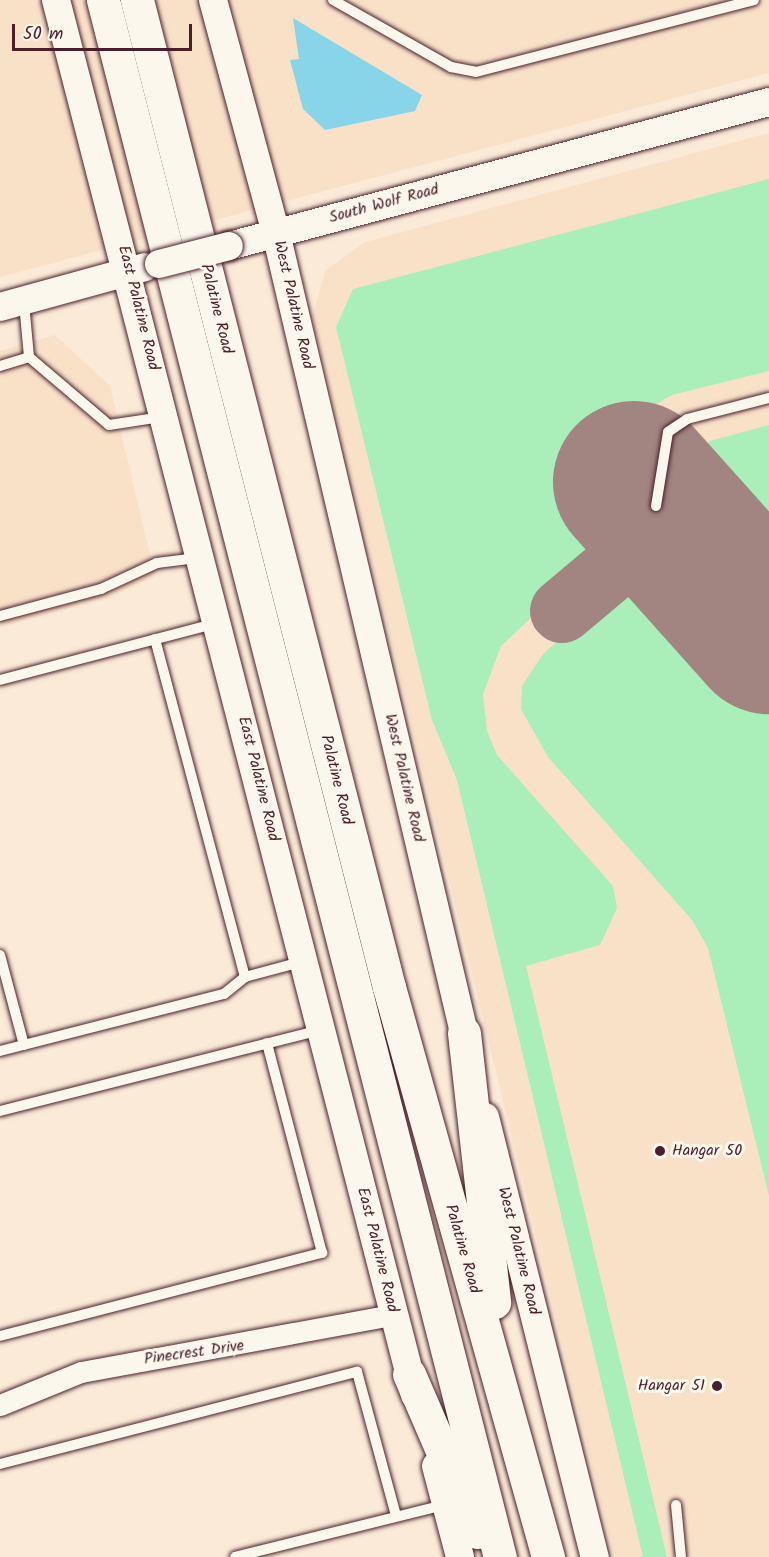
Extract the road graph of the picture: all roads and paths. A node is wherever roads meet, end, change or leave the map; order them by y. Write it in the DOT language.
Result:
graph roads {
  1 [pos="56,0"];
  2 [pos="103,0"];
  3 [pos="137,0"];
  4 [pos="213,0"];
  5 [pos="333,0"];
  6 [pos="754,0"];
  7 [pos="347,4"];
  8 [pos="769,102"];
  9 [pos="276,233"];
  10 [pos="129,271"];
  11 [pos="12,303"];
  12 [pos="29,357"];
  13 [pos="0,366"];
  14 [pos="769,398"];
  15 [pos="165,416"];
  16 [pos="656,506"];
  17 [pos="201,557"];
  18 [pos="0,616"];
  19 [pos="218,623"];
  20 [pos="155,639"];
  21 [pos="0,680"];
  22 [pos="0,955"];
  23 [pos="304,961"];
  24 [pos="245,977"];
  25 [pos="321,1030"];
  26 [pos="464,1033"];
  27 [pos="267,1043"];
  28 [pos="24,1045"];
  29 [pos="0,1051"];
  30 [pos="0,1111"];
  31 [pos="393,1315"];
  32 [pos="0,1336"];
  33 [pos="409,1374"];
  34 [pos="504,1399"];
  35 [pos="0,1405"];
  36 [pos="0,1464"];
  37 [pos="447,1505"];
  38 [pos="676,1505"];
  39 [pos="396,1516"];
  40 [pos="235,1557"];
  41 [pos="460,1557"];
  42 [pos="488,1557"];
  43 [pos="500,1557"];
  44 [pos="548,1557"];
  45 [pos="595,1557"];
  46 [pos="681,1557"];
  1 -- 10 [label="street, East Palatine Road"];
  2 -- 43 [label="highway, Palatine Road"];
  3 -- 34 [label="highway, Palatine Road"];
  4 -- 9 [label="street, West Palatine Road"];
  5 -- 7 [label="lane"];
  6 -- 7 [label="lane"];
  8 -- 9 [label="street, South Wolf Road"];
  9 -- 10 [label="street, South Wolf Road, bridge"];
  9 -- 26 [label="street, West Palatine Road"];
  10 -- 11 [label="street, South Wolf Road"];
  10 -- 15 [label="street, East Palatine Road"];
  11 -- 12 [label="lane"];
  12 -- 13 [label="lane"];
  12 -- 15 [label="lane"];
  14 -- 16 [label="lane"];
  15 -- 17 [label="street, East Palatine Road"];
  17 -- 18 [label="lane"];
  17 -- 19 [label="street, East Palatine Road"];
  19 -- 20 [label="lane"];
  19 -- 23 [label="street, East Palatine Road"];
  20 -- 21 [label="lane"];
  20 -- 24 [label="lane"];
  22 -- 28 [label="lane"];
  23 -- 24 [label="lane"];
  23 -- 25 [label="street, East Palatine Road"];
  24 -- 28 [label="lane"];
  25 -- 27 [label="lane"];
  25 -- 31 [label="street, East Palatine Road"];
  26 -- 34 [label="highway"];
  26 -- 45 [label="street, West Palatine Road"];
  27 -- 30 [label="lane"];
  27 -- 32 [label="lane"];
  28 -- 29 [label="lane"];
  31 -- 33 [label="street, East Palatine Road"];
  31 -- 35 [label="street, Pinecrest Drive"];
  33 -- 37 [label="street, East Palatine Road"];
  33 -- 42 [label="highway"];
  34 -- 44 [label="highway, Palatine Road"];
  36 -- 39 [label="lane"];
  37 -- 39 [label="lane"];
  37 -- 41 [label="street, East Palatine Road"];
  38 -- 46 [label="lane"];
  39 -- 40 [label="lane"];
}
